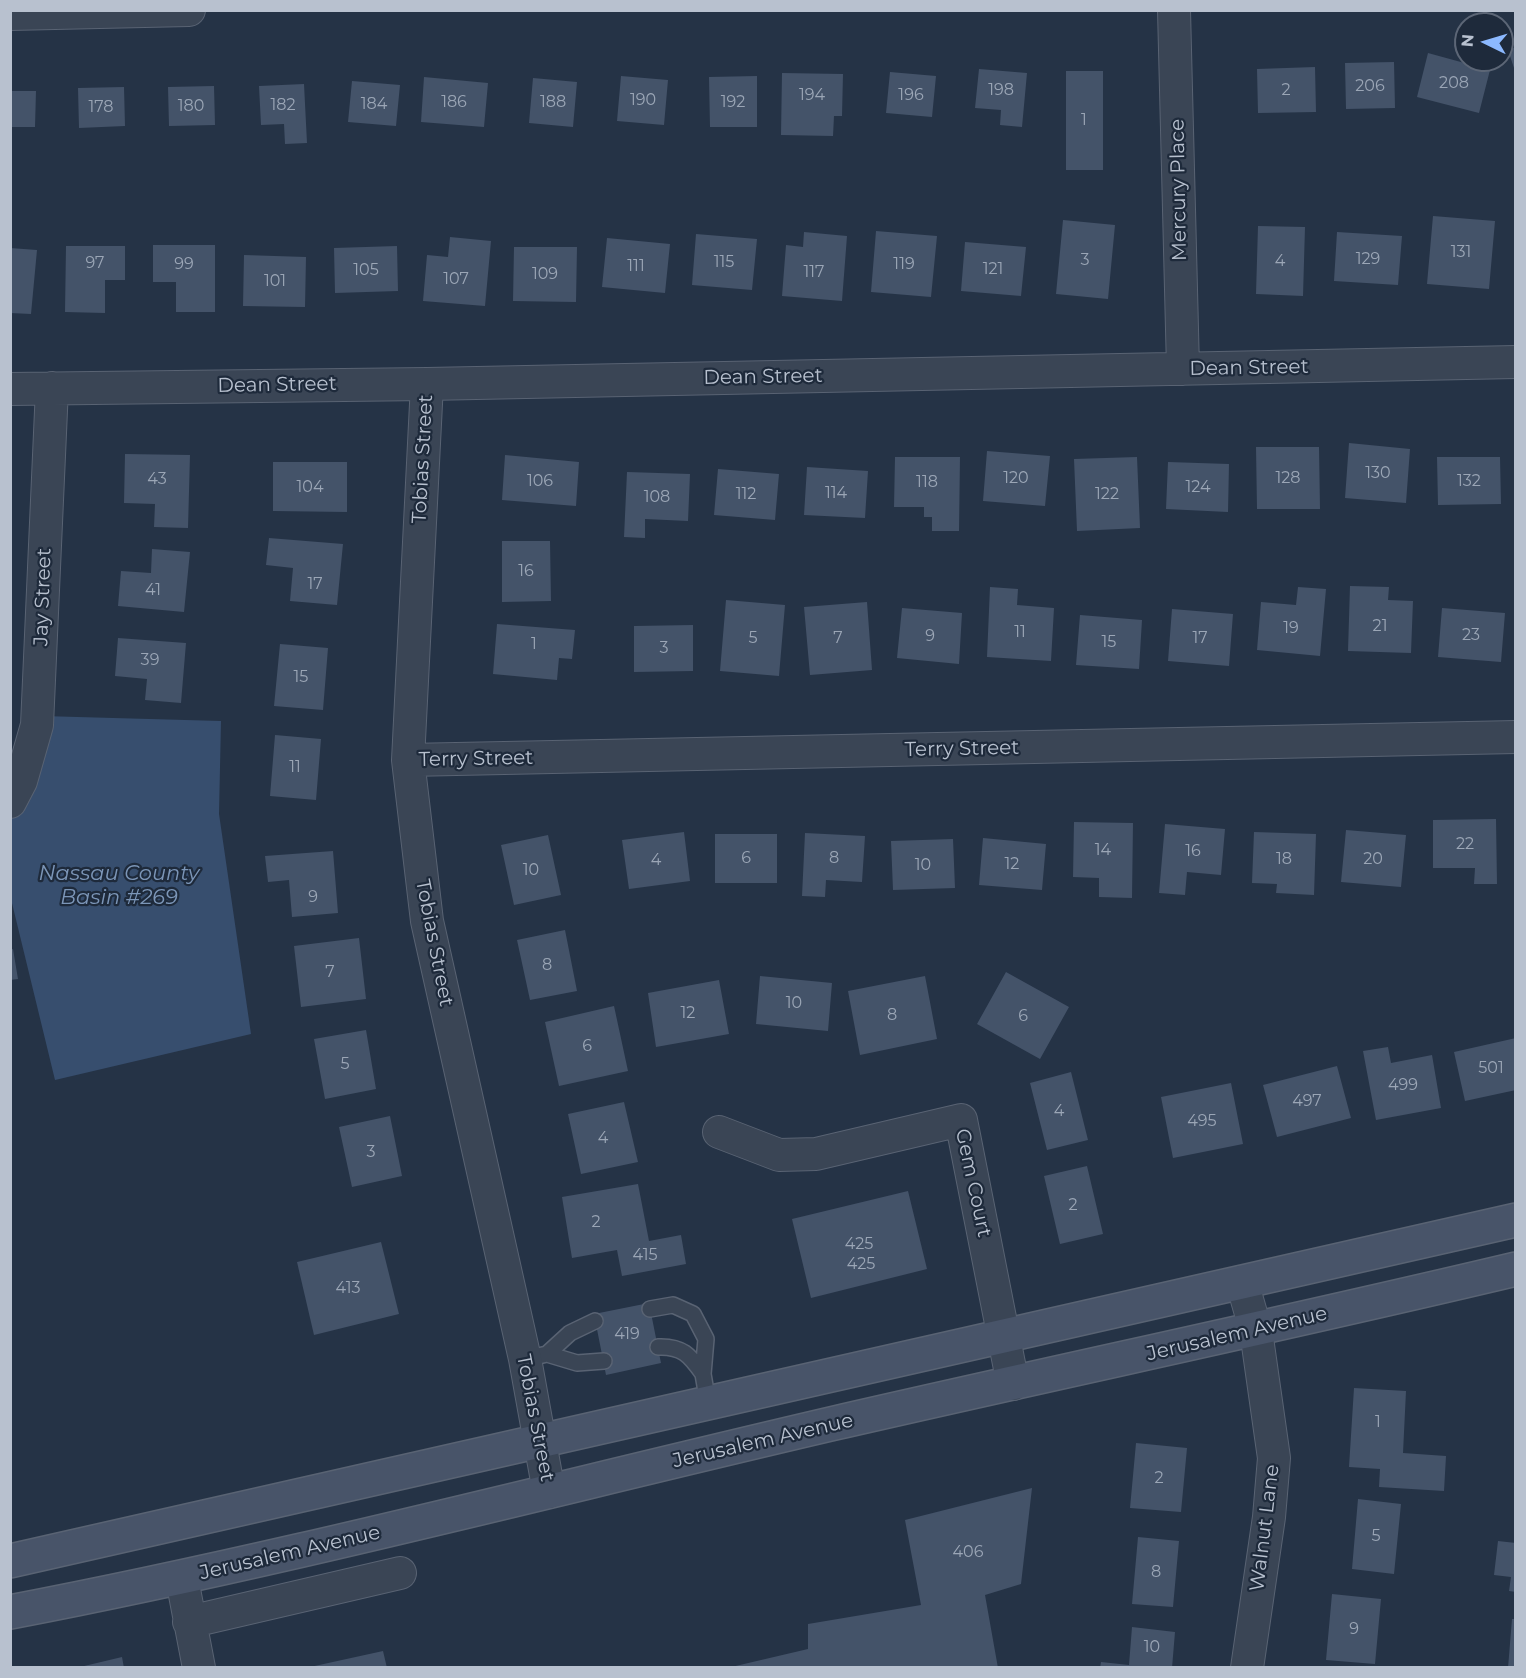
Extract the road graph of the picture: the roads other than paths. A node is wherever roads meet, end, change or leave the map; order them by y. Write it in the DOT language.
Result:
graph roads {
  1 [pos="189,10"];
  2 [pos="1174,10"];
  3 [pos="10,14"];
  4 [pos="1515,362"];
  5 [pos="1183,369"];
  6 [pos="427,384"];
  7 [pos="52,388"];
  8 [pos="10,389"];
  9 [pos="1515,737"];
  10 [pos="408,760"];
  11 [pos="10,802"];
  12 [pos="719,1132"];
  13 [pos="1515,1220"];
  14 [pos="1515,1269"];
  15 [pos="1242,1282"];
  16 [pos="650,1309"];
  17 [pos="595,1321"];
  18 [pos="1257,1331"];
  19 [pos="1003,1336"];
  20 [pos="658,1347"];
  21 [pos="536,1357"];
  22 [pos="604,1361"];
  23 [pos="1013,1384"];
  24 [pos="705,1388"];
  25 [pos="539,1441"];
  26 [pos="549,1492"];
  27 [pos="10,1561"];
  28 [pos="400,1573"];
  29 [pos="182,1579"];
  30 [pos="10,1612"];
  31 [pos="189,1622"];
  32 [pos="199,1668"];
  33 [pos="1247,1668"];
  1 -- 3 [label="street"];
  2 -- 5 [label="street, Mercury Place"];
  4 -- 5 [label="street, Dean Street"];
  5 -- 6 [label="street, Dean Street"];
  6 -- 7 [label="street, Dean Street"];
  6 -- 10 [label="street, Tobias Street"];
  7 -- 8 [label="street, Dean Street"];
  7 -- 11 [label="street, Jay Street"];
  9 -- 10 [label="street, Terry Street"];
  10 -- 21 [label="street, Tobias Street"];
  12 -- 19 [label="street, Gem Court"];
  13 -- 15 [label="main road"];
  14 -- 18 [label="main road, Jerusalem Avenue"];
  15 -- 18 [label="street, Walnut Lane"];
  15 -- 19 [label="main road"];
  16 -- 24 [label="lane"];
  17 -- 21 [label="lane"];
  18 -- 23 [label="main road, Jerusalem Avenue"];
  18 -- 33 [label="street, Walnut Lane"];
  19 -- 23 [label="street, Gem Court"];
  19 -- 24 [label="main road"];
  20 -- 24 [label="lane"];
  21 -- 22 [label="lane"];
  21 -- 25 [label="street, Tobias Street"];
  23 -- 26 [label="main road, Jerusalem Avenue"];
  24 -- 25 [label="main road"];
  25 -- 26 [label="street, Tobias Street"];
  25 -- 27 [label="main road"];
  26 -- 29 [label="main road, Jerusalem Avenue"];
  28 -- 31 [label="street"];
  29 -- 30 [label="main road, Jerusalem Avenue"];
  29 -- 31 [label="street"];
  31 -- 32 [label="street"];
}
